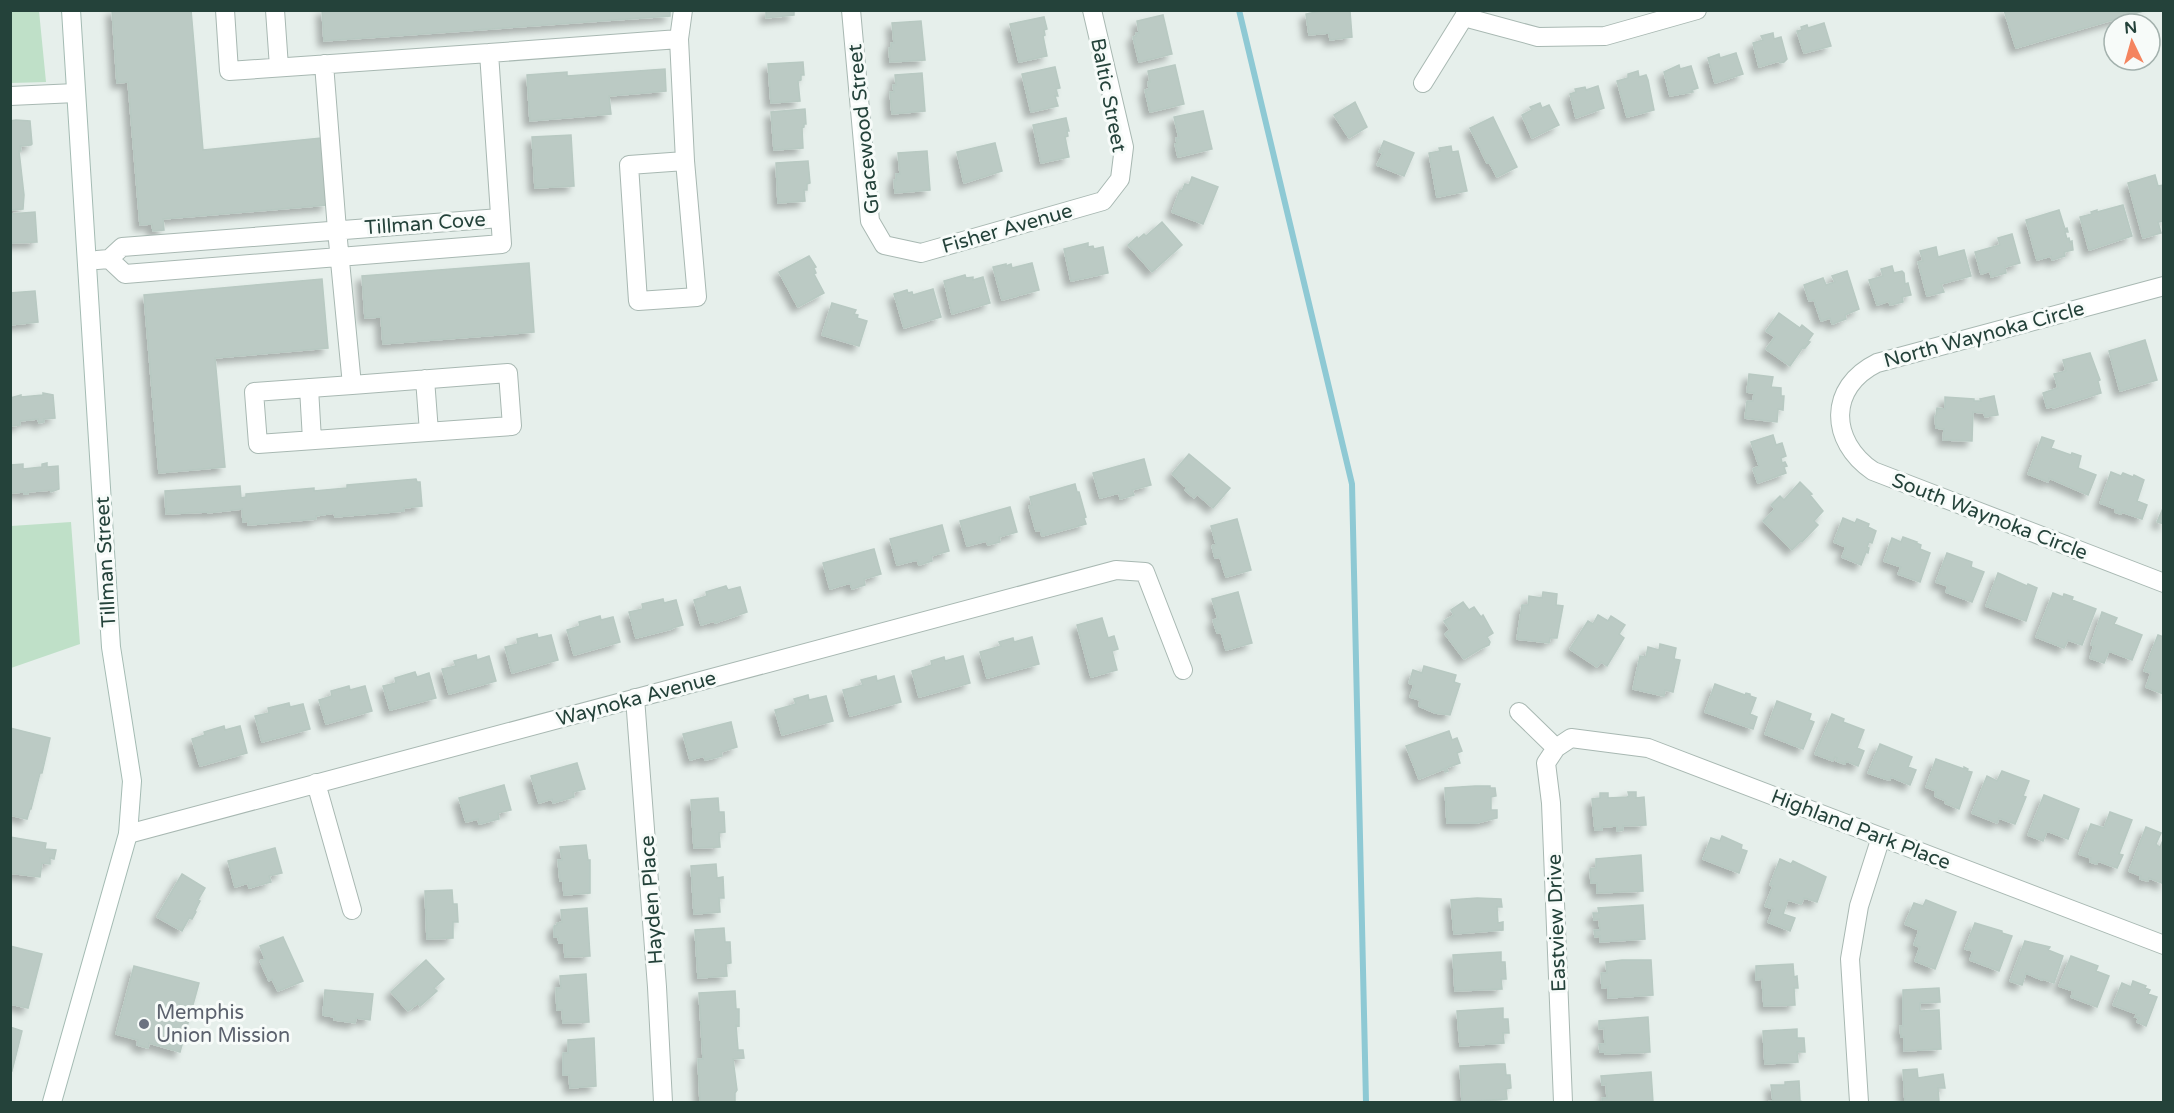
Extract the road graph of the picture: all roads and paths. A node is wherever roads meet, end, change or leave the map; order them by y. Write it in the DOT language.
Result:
graph roads {
  1 [pos="71,10"];
  2 [pos="225,10"];
  3 [pos="275,10"];
  4 [pos="683,10"];
  5 [pos="851,10"];
  6 [pos="1092,10"];
  7 [pos="1697,10"];
  8 [pos="1461,14"];
  9 [pos="679,39"];
  10 [pos="489,53"];
  11 [pos="324,64"];
  12 [pos="279,67"];
  13 [pos="1423,83"];
  14 [pos="76,93"];
  15 [pos="10,96"];
  16 [pos="685,161"];
  17 [pos="1120,179"];
  18 [pos="500,218"];
  19 [pos="337,230"];
  20 [pos="270,235"];
  21 [pos="884,244"];
  22 [pos="340,257"];
  23 [pos="109,259"];
  24 [pos="87,261"];
  25 [pos="272,262"];
  26 [pos="2163,286"];
  27 [pos="425,379"];
  28 [pos="352,385"];
  29 [pos="309,388"];
  30 [pos="1841,423"];
  31 [pos="429,432"];
  32 [pos="312,440"];
  33 [pos="2163,583"];
  34 [pos="1183,670"];
  35 [pos="635,698"];
  36 [pos="1519,712"];
  37 [pos="1556,748"];
  38 [pos="316,783"];
  39 [pos="128,834"];
  40 [pos="1881,837"];
  41 [pos="352,910"];
  42 [pos="2163,945"];
  43 [pos="52,1102"];
  44 [pos="663,1102"];
  45 [pos="1563,1102"];
  46 [pos="1859,1102"];
  1 -- 14 [label="street, Tillman Street"];
  2 -- 12 [label="street"];
  3 -- 12 [label="street"];
  4 -- 9 [label="street"];
  5 -- 21 [label="street, Gracewood Street"];
  6 -- 17 [label="street, Baltic Street"];
  7 -- 8 [label="street"];
  8 -- 13 [label="street"];
  9 -- 10 [label="street"];
  9 -- 16 [label="street"];
  10 -- 11 [label="street"];
  10 -- 18 [label="street"];
  11 -- 12 [label="street"];
  11 -- 19 [label="street"];
  14 -- 15 [label="street"];
  14 -- 24 [label="street, Tillman Street"];
  16 -- 16 [label="street"];
  17 -- 21 [label="street, Fisher Avenue"];
  18 -- 19 [label="street, Tillman Cove"];
  18 -- 22 [label="street, Tillman Cove"];
  19 -- 20 [label="street, Tillman Cove"];
  19 -- 22 [label="street"];
  20 -- 23 [label="street, Tillman Cove"];
  20 -- 25 [label="street"];
  22 -- 25 [label="street, Tillman Cove"];
  22 -- 28 [label="street"];
  23 -- 24 [label="street, Tillman Cove"];
  23 -- 25 [label="street, Tillman Cove"];
  24 -- 39 [label="street, Tillman Street"];
  26 -- 30 [label="street, North Waynoka Circle"];
  27 -- 28 [label="street"];
  27 -- 31 [label="street"];
  27 -- 31 [label="street"];
  28 -- 29 [label="street"];
  29 -- 32 [label="street"];
  29 -- 32 [label="street"];
  30 -- 33 [label="street, South Waynoka Circle"];
  31 -- 32 [label="street"];
  34 -- 35 [label="street, Waynoka Avenue"];
  35 -- 38 [label="street, Waynoka Avenue"];
  35 -- 44 [label="street, Hayden Place"];
  36 -- 37 [label="street"];
  37 -- 40 [label="street, Highland Park Place"];
  37 -- 45 [label="street, Eastview Drive"];
  38 -- 39 [label="street, Waynoka Avenue"];
  38 -- 41 [label="street"];
  39 -- 43 [label="street, Tillman Street"];
  40 -- 42 [label="street, Highland Park Place"];
  40 -- 46 [label="street"];
}
